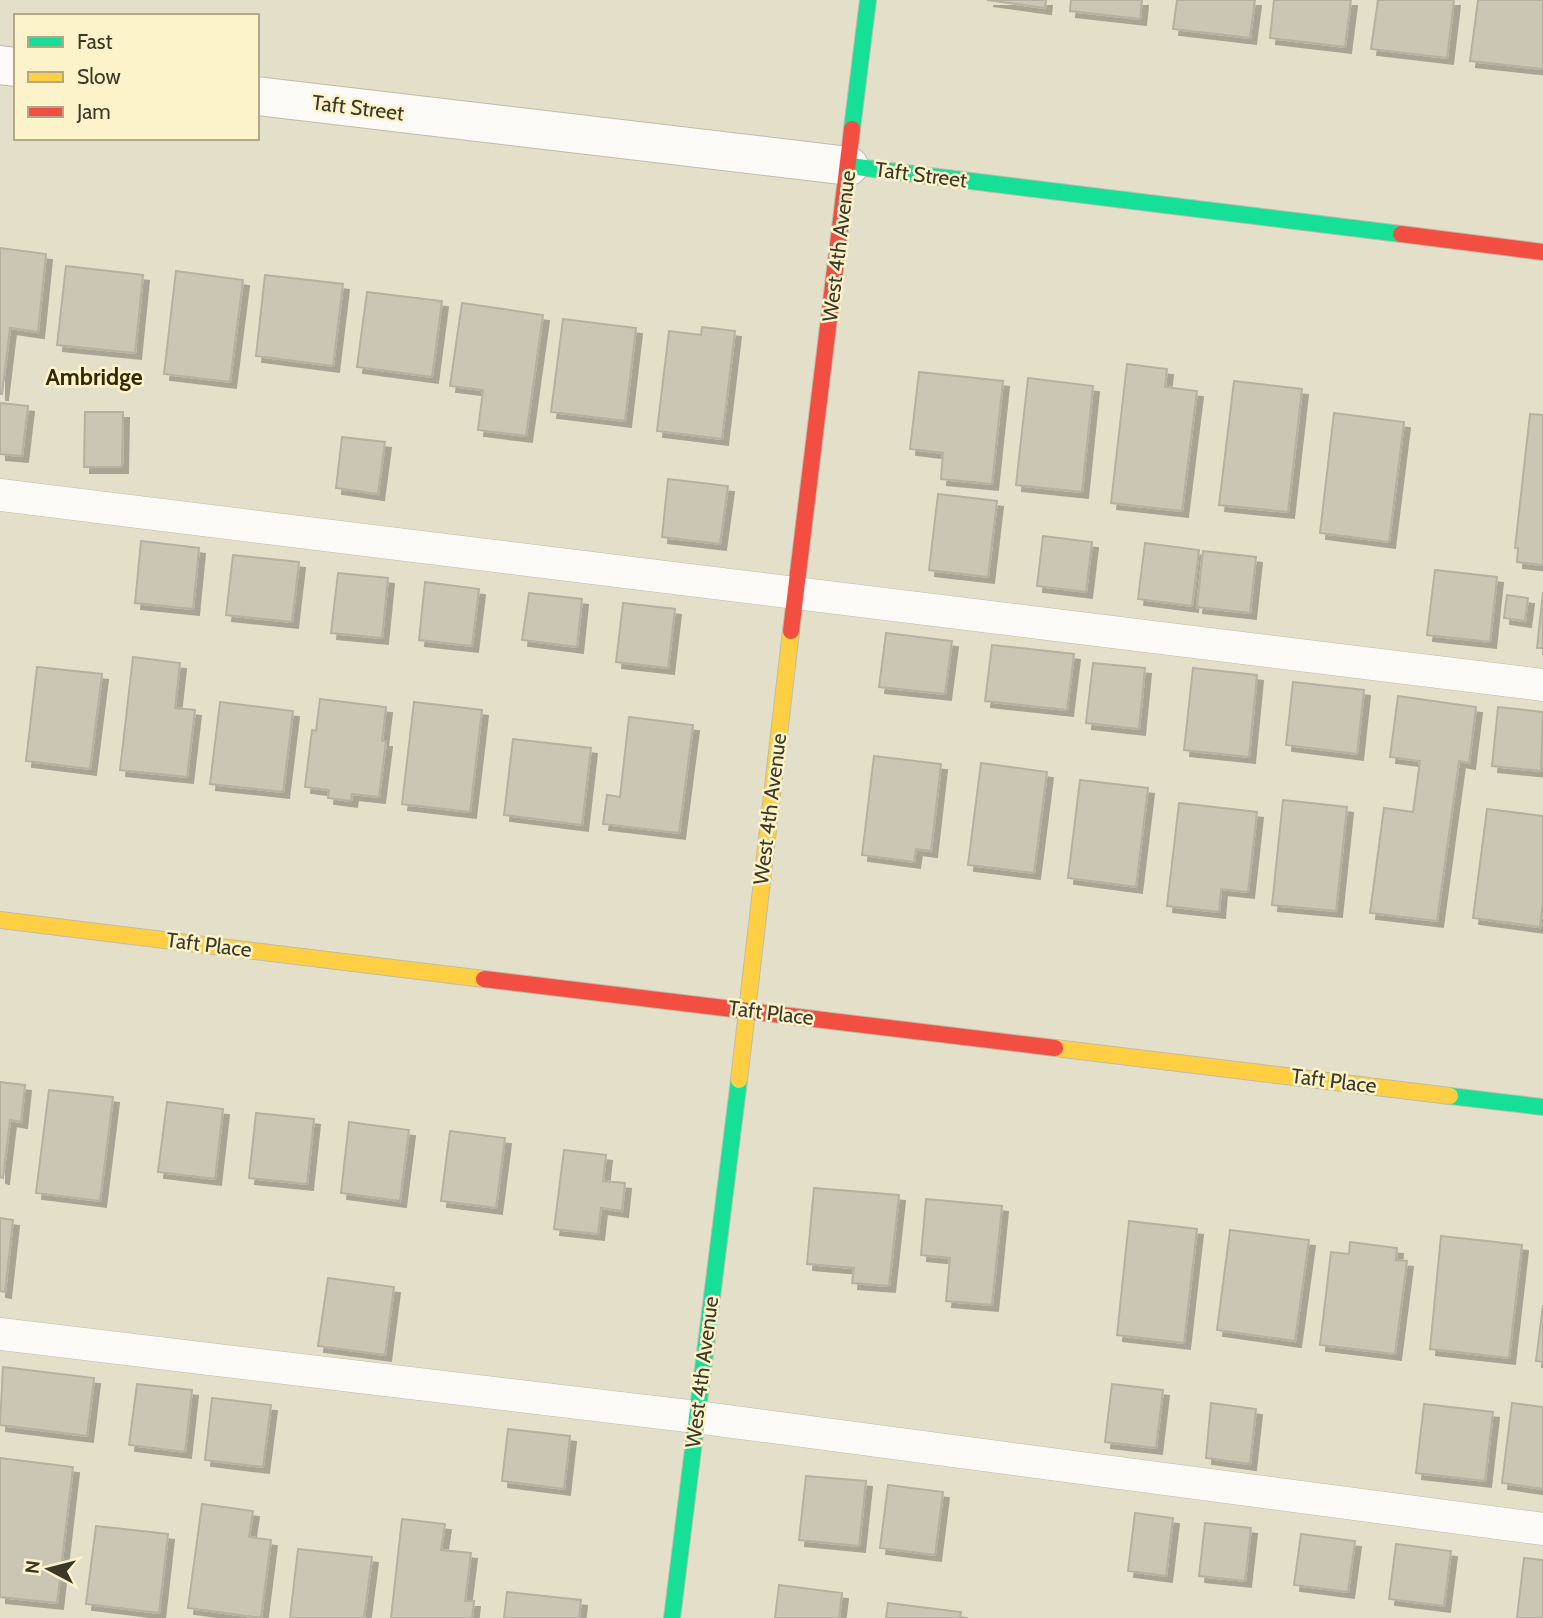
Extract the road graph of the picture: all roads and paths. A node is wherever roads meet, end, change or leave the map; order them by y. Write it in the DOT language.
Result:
graph roads {
  1 [pos="868,0"];
  2 [pos="259,96"];
  3 [pos="849,166"];
  4 [pos="1543,252"];
  5 [pos="0,495"];
  6 [pos="795,592"];
  7 [pos="1543,685"];
  8 [pos="0,920"];
  9 [pos="748,1010"];
  10 [pos="1543,1107"];
  11 [pos="0,1334"];
  12 [pos="696,1417"];
  13 [pos="1543,1529"];
  14 [pos="671,1618"];
  1 -- 3 [label="street, West 4th Avenue"];
  2 -- 3 [label="street, Taft Street"];
  3 -- 4 [label="street, Taft Street"];
  3 -- 6 [label="street, West 4th Avenue"];
  5 -- 6 [label="lane"];
  6 -- 7 [label="lane"];
  6 -- 9 [label="street, West 4th Avenue"];
  8 -- 9 [label="street, Taft Place"];
  9 -- 10 [label="street, Taft Place"];
  9 -- 12 [label="street, West 4th Avenue"];
  11 -- 12 [label="lane"];
  12 -- 13 [label="lane"];
  12 -- 14 [label="street, West 4th Avenue"];
}
